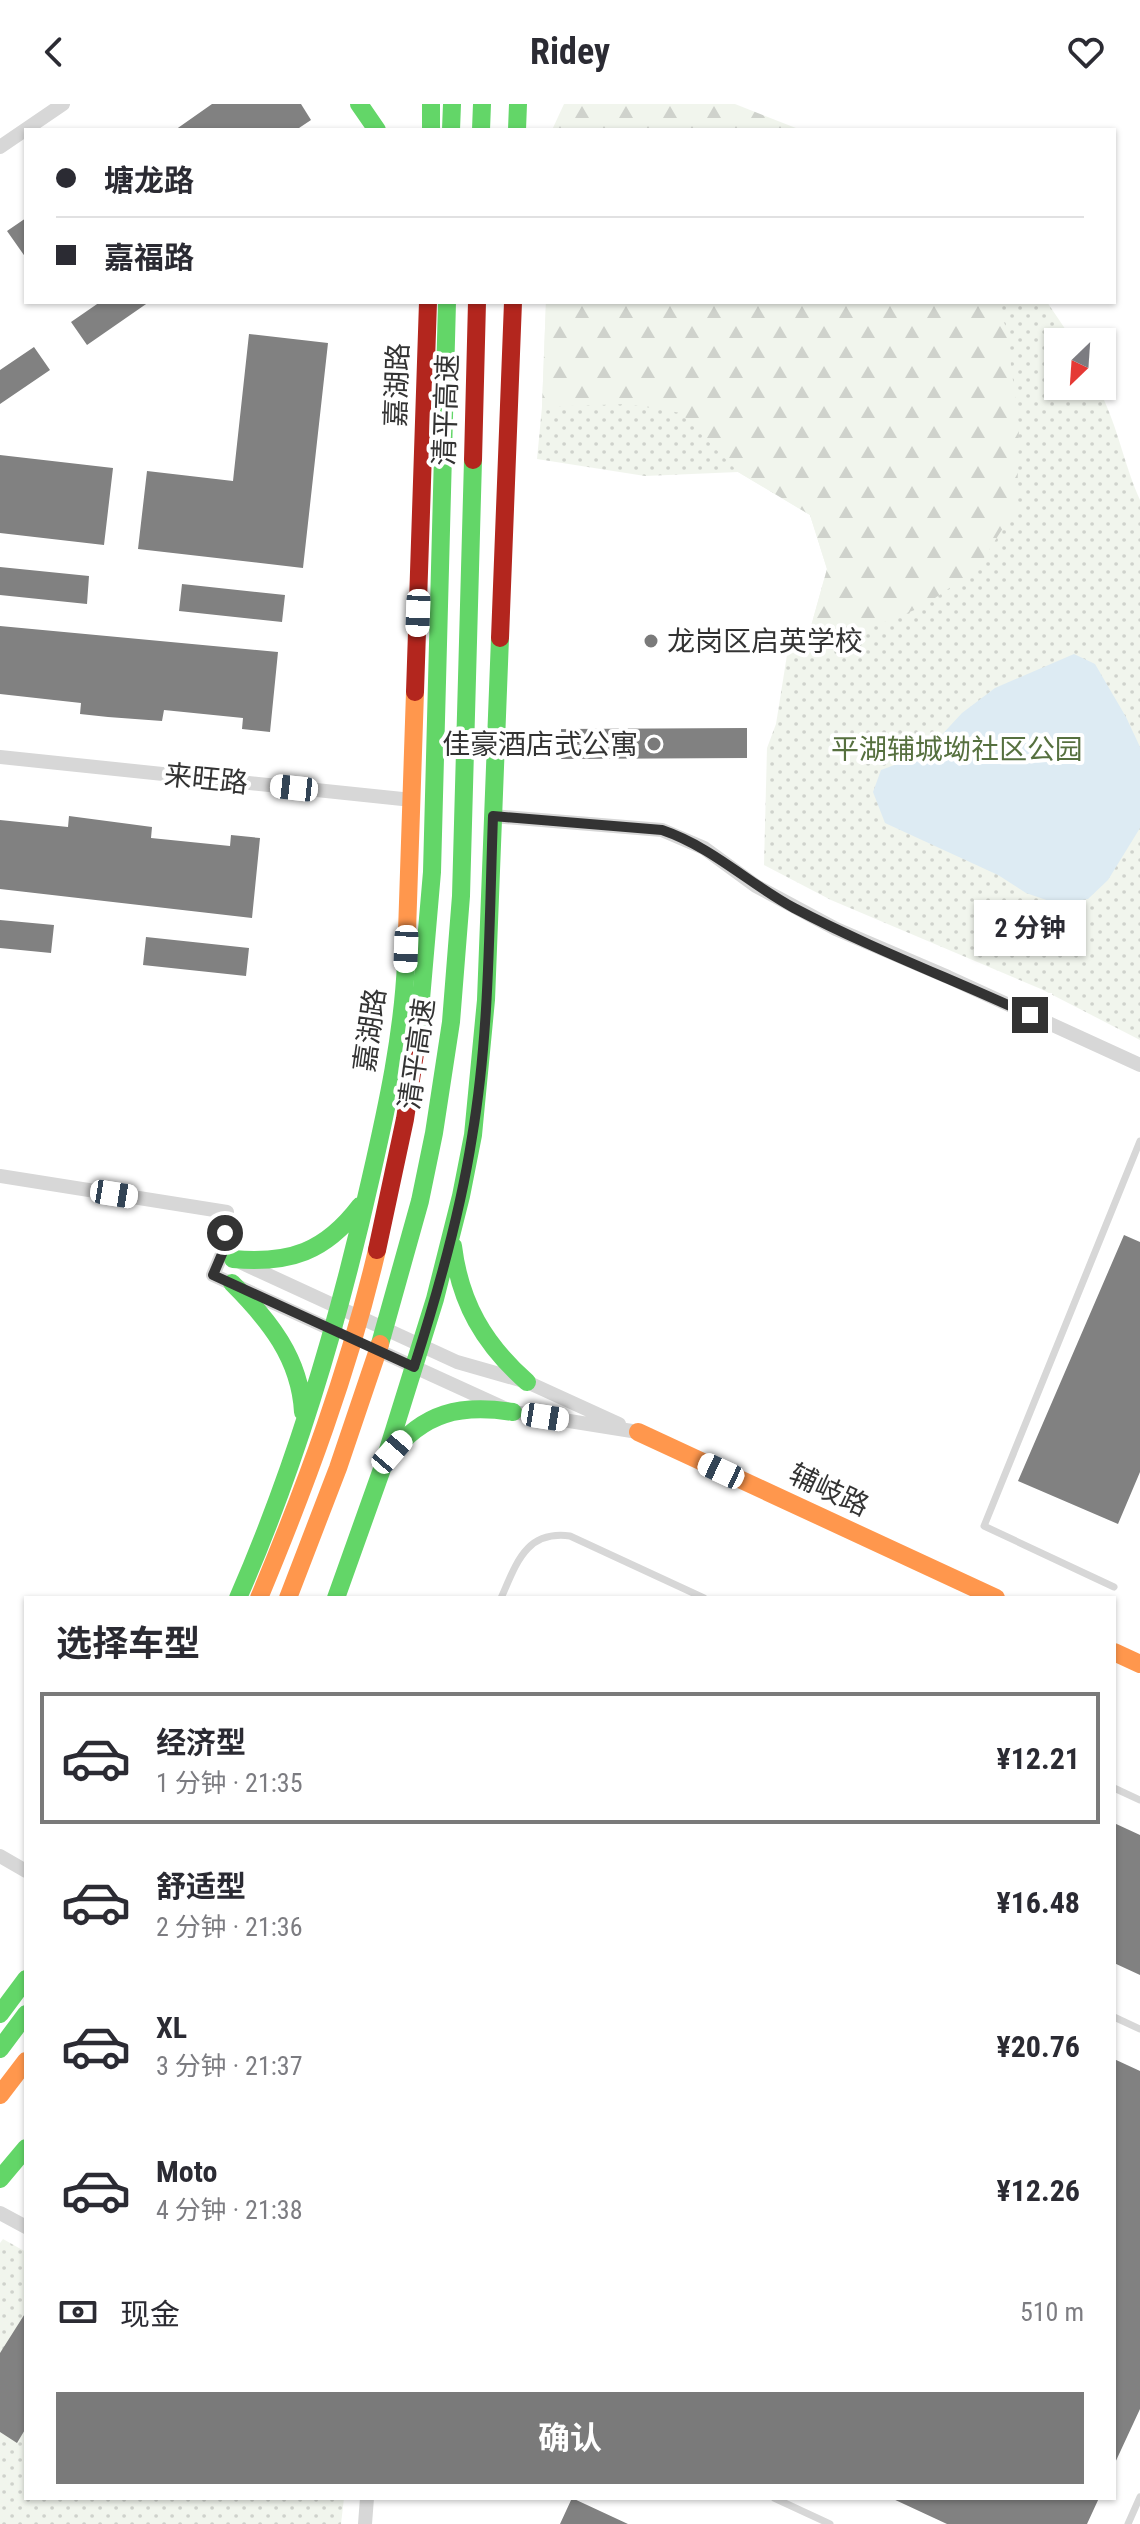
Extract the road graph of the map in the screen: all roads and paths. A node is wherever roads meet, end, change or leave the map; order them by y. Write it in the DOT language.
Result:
graph roads {
  1 [pos="63,104"];
  2 [pos="359,104"];
  3 [pos="431,104"];
  4 [pos="452,104"];
  5 [pos="482,104"];
  6 [pos="518,104"];
  7 [pos="28,128"];
  8 [pos="376,128"];
  9 [pos="431,128"];
  10 [pos="451,128"];
  11 [pos="481,128"];
  12 [pos="517,128"];
  13 [pos="24,131"];
  14 [pos="0,147"];
  15 [pos="428,304"];
  16 [pos="447,304"];
  17 [pos="477,304"];
  18 [pos="513,304"];
  19 [pos="0,757"];
  20 [pos="412,800"];
  21 [pos="493,816"];
  22 [pos="1140,1065"];
  23 [pos="1140,1141"];
  24 [pos="0,1176"];
  25 [pos="367,1196"];
  26 [pos="452,1232"];
  27 [pos="228,1257"];
  28 [pos="232,1283"];
  29 [pos="338,1308"];
  30 [pos="332,1329"];
  31 [pos="421,1346"];
  32 [pos="414,1367"];
  33 [pos="527,1382"];
  34 [pos="513,1412"];
  35 [pos="303,1427"];
  36 [pos="638,1432"];
  37 [pos="382,1469"];
  38 [pos="1114,1587"];
  39 [pos="239,1596"];
  40 [pos="260,1596"];
  41 [pos="289,1596"];
  42 [pos="337,1596"];
  43 [pos="502,1596"];
  44 [pos="700,1596"];
  45 [pos="992,1596"];
  46 [pos="1116,1653"];
  47 [pos="1140,1664"];
  48 [pos="1116,1789"];
  49 [pos="1140,1800"];
  50 [pos="0,1856"];
  51 [pos="24,1870"];
  52 [pos="24,1982"];
  53 [pos="0,2014"];
  54 [pos="24,2017"];
  55 [pos="1116,2018"];
  56 [pos="1140,2029"];
  57 [pos="0,2049"];
  58 [pos="24,2064"];
  59 [pos="0,2095"];
  60 [pos="24,2150"];
  61 [pos="0,2179"];
  62 [pos="0,2213"];
  63 [pos="24,2226"];
  64 [pos="1140,2497"];
  65 [pos="367,2500"];
  66 [pos="778,2500"];
  67 [pos="365,2524"];
  68 [pos="830,2524"];
  69 [pos="1128,2524"];
  1 -- 7 [label="street"];
  2 -- 8 [label="main road"];
  3 -- 9 [label="main road"];
  4 -- 10 [label="main road"];
  5 -- 11 [label="main road"];
  6 -- 12 [label="main road"];
  13 -- 14 [label="street"];
  15 -- 20 [label="main road, 嘉湖路"];
  16 -- 40 [label="main road, 清平高速, bridge"];
  17 -- 41 [label="main road, 清平高速, bridge"];
  18 -- 21 [label="main road"];
  19 -- 20 [label="street, 来旺路"];
  20 -- 25 [label="main road, 嘉湖路"];
  21 -- 22 [label="street"];
  21 -- 26 [label="main road"];
  23 -- 38 [label="lane"];
  24 -- 27 [label="street"];
  25 -- 27 [label="main road"];
  25 -- 29 [label="main road, 嘉湖路"];
  26 -- 31 [label="main road"];
  26 -- 33 [label="main road"];
  27 -- 28 [label="street"];
  27 -- 29 [label="street"];
  28 -- 30 [label="street"];
  28 -- 35 [label="main road"];
  29 -- 30 [label="main road, 嘉湖路"];
  29 -- 31 [label="street"];
  30 -- 32 [label="street"];
  30 -- 35 [label="main road, 嘉湖路"];
  31 -- 32 [label="main road"];
  31 -- 33 [label="street"];
  32 -- 34 [label="street"];
  32 -- 37 [label="main road"];
  33 -- 36 [label="street"];
  34 -- 36 [label="street"];
  34 -- 37 [label="main road"];
  35 -- 39 [label="main road, 嘉湖路"];
  36 -- 45 [label="main road, 辅岐路"];
  37 -- 42 [label="main road"];
  43 -- 44 [label="lane"];
  46 -- 47 [label="main road"];
  48 -- 49 [label="lane"];
  50 -- 51 [label="street"];
  52 -- 53 [label="main road"];
  54 -- 57 [label="main road"];
  55 -- 56 [label="lane"];
  58 -- 59 [label="main road"];
  60 -- 61 [label="main road"];
  62 -- 63 [label="street"];
  64 -- 69 [label="lane"];
  65 -- 67 [label="street"];
  66 -- 68 [label="lane"];
}
